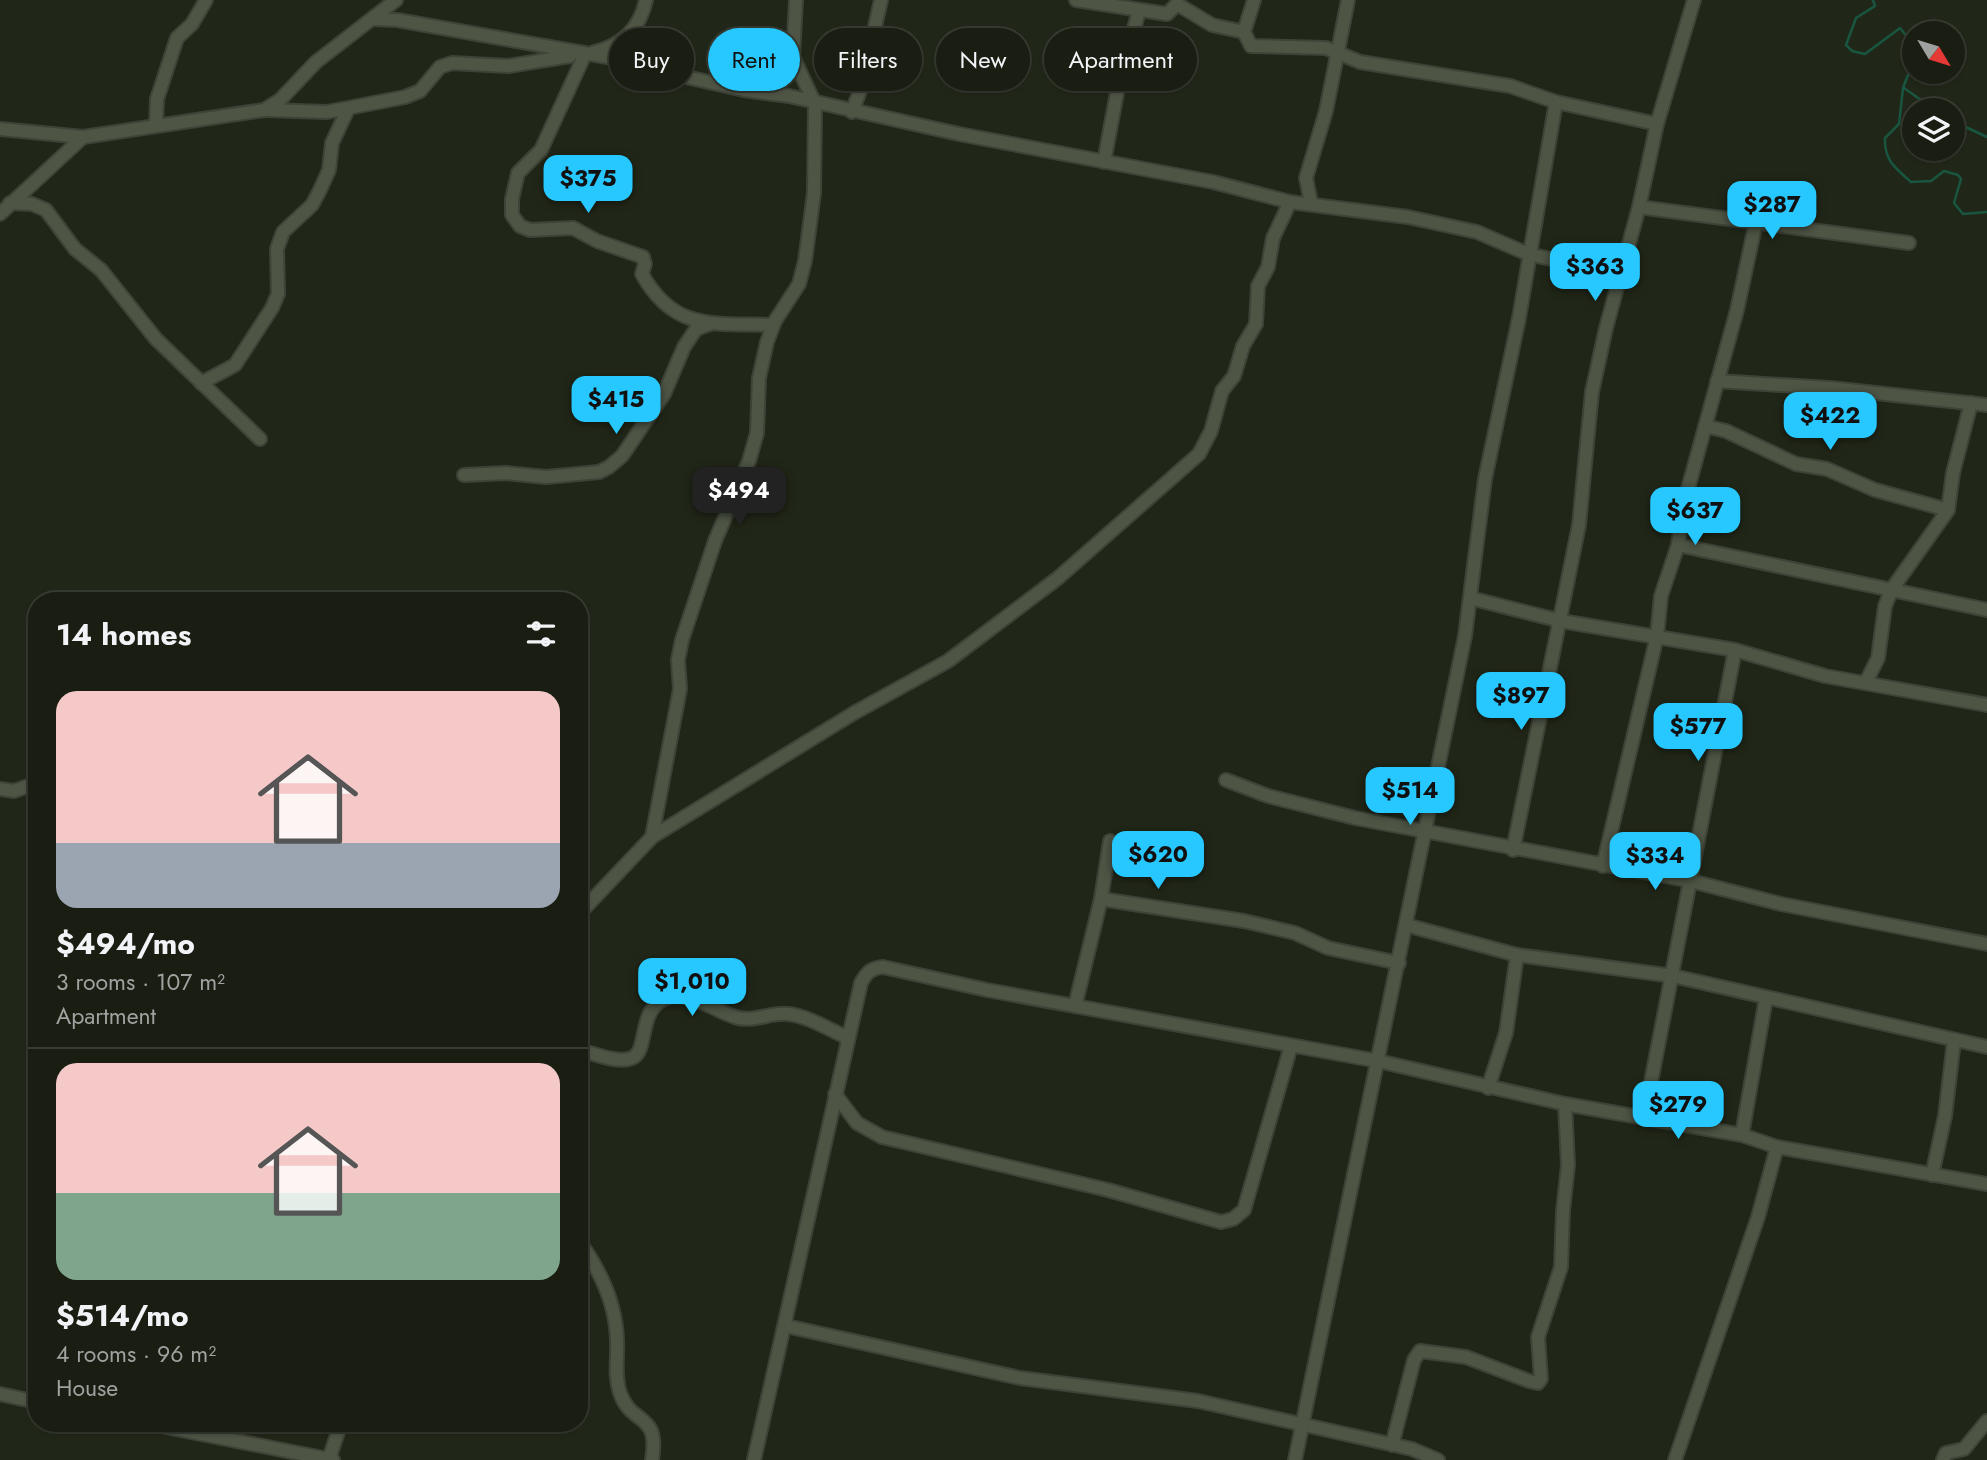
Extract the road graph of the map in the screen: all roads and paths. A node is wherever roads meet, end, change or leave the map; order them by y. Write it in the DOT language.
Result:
graph roads {
  1 [pos="206,0"];
  2 [pos="396,0"];
  3 [pos="646,0"];
  4 [pos="796,0"];
  5 [pos="881,0"];
  6 [pos="1076,0"];
  7 [pos="1254,0"];
  8 [pos="1349,0"];
  9 [pos="1694,0"];
  10 [pos="1139,11"];
  11 [pos="373,19"];
  12 [pos="1244,32"];
  13 [pos="1337,51"];
  14 [pos="585,54"];
  15 [pos="1556,102"];
  16 [pos="816,104"];
  17 [pos="348,109"];
  18 [pos="264,110"];
  19 [pos="852,112"];
  20 [pos="1657,124"];
  21 [pos="156,125"];
  22 [pos="0,129"];
  23 [pos="83,137"];
  24 [pos="1104,162"];
  25 [pos="1290,202"];
  26 [pos="10,203"];
  27 [pos="1311,203"];
  28 [pos="1639,207"];
  29 [pos="0,214"];
  30 [pos="1756,222"];
  31 [pos="1909,243"];
  32 [pos="1528,254"];
  33 [pos="1620,274"];
  34 [pos="710,324"];
  35 [pos="773,325"];
  36 [pos="1717,381"];
  37 [pos="201,383"];
  38 [pos="1971,403"];
  39 [pos="1987,405"];
  40 [pos="1705,426"];
  41 [pos="260,439"];
  42 [pos="464,475"];
  43 [pos="1948,510"];
  44 [pos="1678,545"];
  45 [pos="1892,589"];
  46 [pos="1471,598"];
  47 [pos="1987,610"];
  48 [pos="1561,621"];
  49 [pos="1657,636"];
  50 [pos="1735,650"];
  51 [pos="1866,682"];
  52 [pos="1987,705"];
  53 [pos="1226,780"];
  54 [pos="28,786"];
  55 [pos="0,789"];
  56 [pos="1426,832"];
  57 [pos="652,837"];
  58 [pos="1110,841"];
  59 [pos="1513,850"];
  60 [pos="1603,866"];
  61 [pos="1691,881"];
  62 [pos="1101,899"];
  63 [pos="588,905"];
  64 [pos="1406,925"];
  65 [pos="1987,944"];
  66 [pos="1517,955"];
  67 [pos="1399,963"];
  68 [pos="1673,976"];
  69 [pos="1766,998"];
  70 [pos="1075,1006"];
  71 [pos="848,1038"];
  72 [pos="1954,1041"];
  73 [pos="1291,1046"];
  74 [pos="1987,1047"];
  75 [pos="588,1052"];
  76 [pos="1378,1061"];
  77 [pos="1488,1088"];
  78 [pos="835,1094"];
  79 [pos="1565,1104"];
  80 [pos="1644,1118"];
  81 [pos="1741,1135"];
  82 [pos="1777,1147"];
  83 [pos="1932,1175"];
  84 [pos="1987,1184"];
  85 [pos="588,1254"];
  86 [pos="786,1326"];
  87 [pos="0,1394"];
  88 [pos="28,1400"];
  89 [pos="1987,1422"];
  90 [pos="1302,1425"];
  91 [pos="186,1432"];
  92 [pos="339,1432"];
  93 [pos="1392,1445"];
  94 [pos="303,1458"];
  95 [pos="331,1460"];
  96 [pos="652,1460"];
  97 [pos="754,1460"];
  98 [pos="1295,1460"];
  99 [pos="1438,1460"];
  100 [pos="1675,1460"];
  101 [pos="1943,1460"];
  1 -- 21 [label="street"];
  2 -- 11 [label="street"];
  3 -- 14 [label="street"];
  4 -- 16 [label="street"];
  5 -- 19 [label="street"];
  6 -- 10 [label="street"];
  7 -- 12 [label="street"];
  8 -- 13 [label="street"];
  9 -- 20 [label="street"];
  10 -- 12 [label="street"];
  10 -- 24 [label="street"];
  11 -- 14 [label="street"];
  11 -- 18 [label="street"];
  12 -- 13 [label="street"];
  13 -- 15 [label="street"];
  13 -- 27 [label="street"];
  14 -- 16 [label="street"];
  14 -- 17 [label="street"];
  14 -- 34 [label="street"];
  15 -- 20 [label="street"];
  15 -- 32 [label="street"];
  16 -- 19 [label="street"];
  16 -- 35 [label="street"];
  17 -- 18 [label="street"];
  17 -- 37 [label="street"];
  18 -- 21 [label="street"];
  19 -- 24 [label="street"];
  20 -- 28 [label="street"];
  21 -- 23 [label="street"];
  22 -- 23 [label="street"];
  23 -- 26 [label="street"];
  24 -- 25 [label="street"];
  25 -- 27 [label="street"];
  25 -- 57 [label="street"];
  26 -- 29 [label="street"];
  26 -- 37 [label="street"];
  27 -- 32 [label="street"];
  28 -- 30 [label="street"];
  28 -- 33 [label="street"];
  30 -- 31 [label="street"];
  30 -- 36 [label="street"];
  32 -- 33 [label="street"];
  32 -- 46 [label="street"];
  33 -- 48 [label="street"];
  34 -- 35 [label="street"];
  34 -- 42 [label="street"];
  35 -- 57 [label="street"];
  36 -- 38 [label="street"];
  36 -- 40 [label="street"];
  37 -- 41 [label="street"];
  38 -- 39 [label="street"];
  38 -- 43 [label="street"];
  40 -- 43 [label="street"];
  40 -- 44 [label="street"];
  43 -- 45 [label="street"];
  44 -- 45 [label="street"];
  44 -- 49 [label="street"];
  45 -- 47 [label="street"];
  45 -- 51 [label="street"];
  46 -- 48 [label="street"];
  46 -- 56 [label="street"];
  48 -- 49 [label="street"];
  48 -- 59 [label="street"];
  49 -- 50 [label="street"];
  49 -- 60 [label="street"];
  50 -- 51 [label="street"];
  50 -- 61 [label="street"];
  51 -- 52 [label="street"];
  53 -- 56 [label="street"];
  54 -- 55 [label="street"];
  56 -- 59 [label="street"];
  56 -- 64 [label="street"];
  57 -- 63 [label="street"];
  58 -- 62 [label="street"];
  59 -- 60 [label="street"];
  60 -- 61 [label="street"];
  61 -- 65 [label="street"];
  61 -- 68 [label="street"];
  62 -- 67 [label="street"];
  62 -- 70 [label="street"];
  64 -- 66 [label="street"];
  64 -- 67 [label="street"];
  66 -- 68 [label="street"];
  66 -- 77 [label="street"];
  67 -- 76 [label="street"];
  68 -- 69 [label="street"];
  68 -- 80 [label="street"];
  69 -- 72 [label="street"];
  69 -- 81 [label="street"];
  70 -- 71 [label="street"];
  70 -- 73 [label="street"];
  71 -- 75 [label="street"];
  71 -- 78 [label="street"];
  72 -- 74 [label="street"];
  72 -- 83 [label="street"];
  73 -- 76 [label="street"];
  73 -- 78 [label="street"];
  76 -- 77 [label="street"];
  76 -- 90 [label="street"];
  77 -- 79 [label="street"];
  78 -- 86 [label="street"];
  79 -- 80 [label="street"];
  79 -- 93 [label="street"];
  80 -- 81 [label="street"];
  81 -- 82 [label="street"];
  82 -- 83 [label="street"];
  82 -- 100 [label="street"];
  83 -- 84 [label="street"];
  85 -- 96 [label="street"];
  86 -- 90 [label="street"];
  86 -- 97 [label="street"];
  87 -- 88 [label="street"];
  89 -- 101 [label="street"];
  90 -- 93 [label="street"];
  90 -- 98 [label="street"];
  91 -- 94 [label="street"];
  92 -- 95 [label="street"];
  93 -- 99 [label="street"];
  94 -- 95 [label="street"];
}
